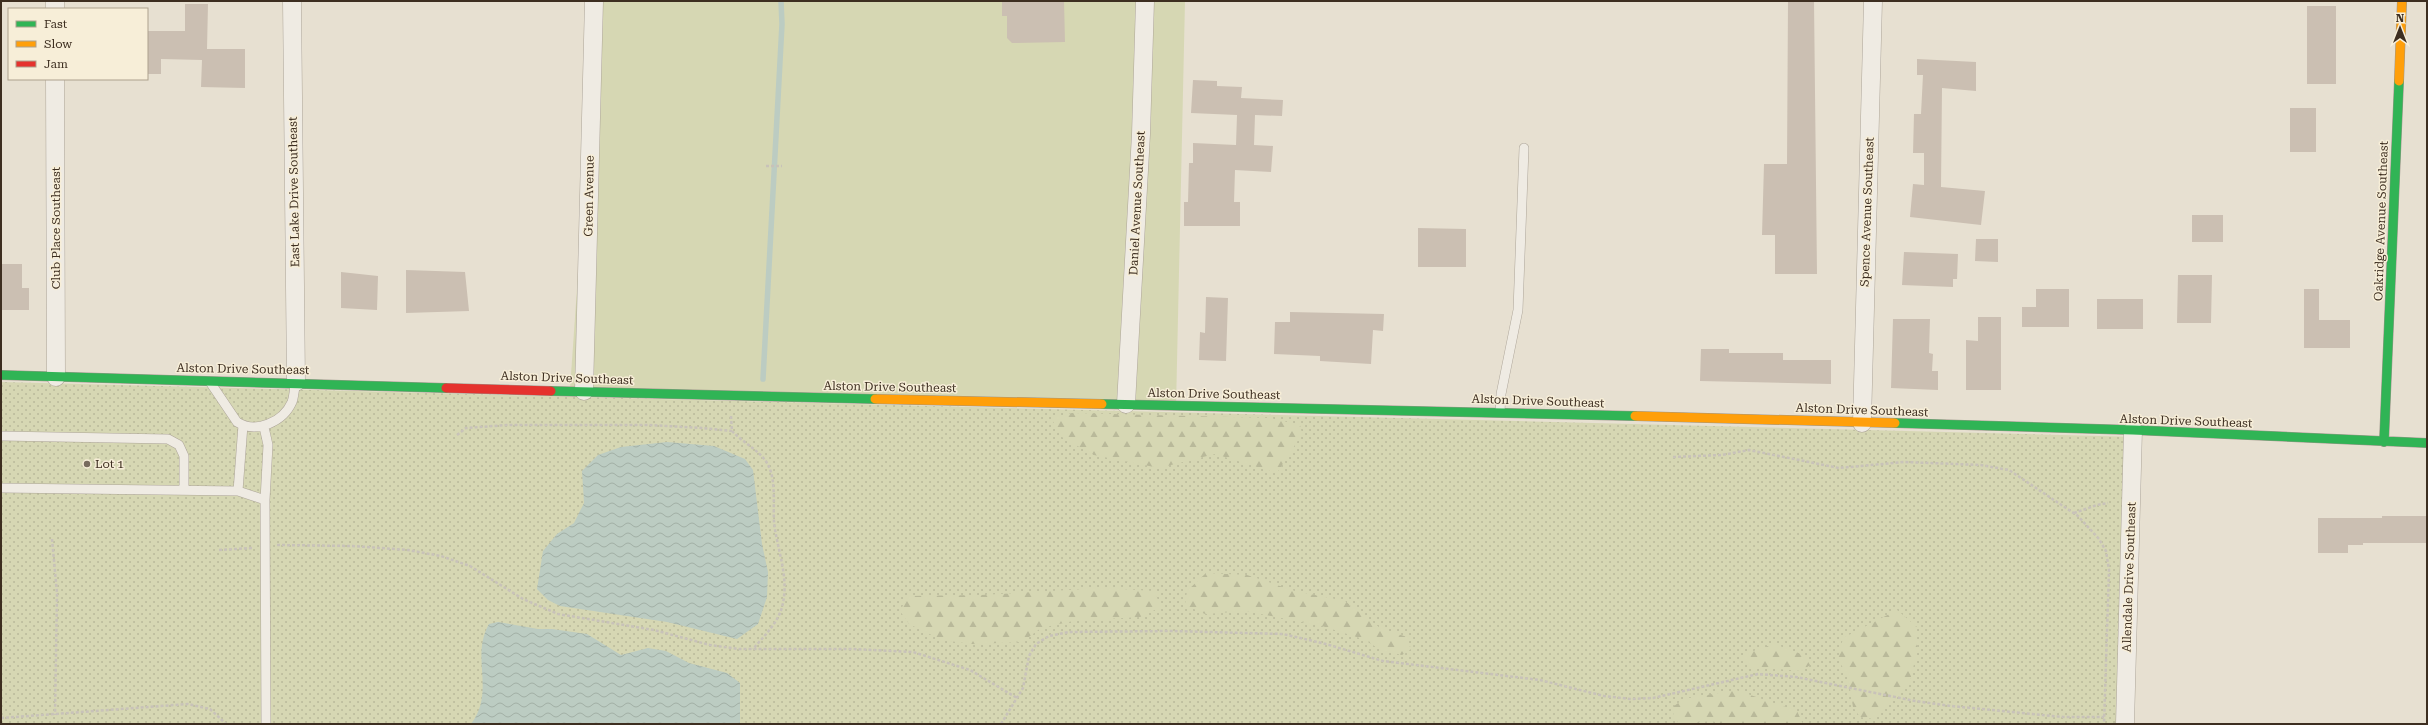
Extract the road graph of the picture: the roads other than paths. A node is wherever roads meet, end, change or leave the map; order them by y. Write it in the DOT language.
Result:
graph roads {
  1 [pos="292,1"];
  2 [pos="594,1"];
  3 [pos="1145,1"];
  4 [pos="1873,1"];
  5 [pos="2402,1"];
  6 [pos="55,80"];
  7 [pos="1524,148"];
  8 [pos="1,375"];
  9 [pos="56,377"];
  10 [pos="209,380"];
  11 [pos="296,382"];
  12 [pos="584,391"];
  13 [pos="1126,404"];
  14 [pos="1500,412"];
  15 [pos="1862,422"];
  16 [pos="243,426"];
  17 [pos="264,427"];
  18 [pos="2133,430"];
  19 [pos="1,436"];
  20 [pos="2384,442"];
  21 [pos="2427,443"];
  22 [pos="1,488"];
  23 [pos="184,490"];
  24 [pos="238,490"];
  25 [pos="266,500"];
  26 [pos="266,724"];
  27 [pos="2125,724"];
  1 -- 11 [label="street, East Lake Drive Southeast"];
  2 -- 12 [label="street, Green Avenue"];
  3 -- 13 [label="street, Daniel Avenue Southeast"];
  4 -- 15 [label="street, Spence Avenue Southeast"];
  5 -- 20 [label="street, Oakridge Avenue Southeast"];
  6 -- 9 [label="street, Club Place Southeast"];
  7 -- 14 [label="lane"];
  8 -- 9 [label="street, Alston Drive Southeast"];
  9 -- 10 [label="street, Alston Drive Southeast"];
  10 -- 11 [label="street, Alston Drive Southeast"];
  10 -- 16 [label="lane"];
  11 -- 12 [label="street, Alston Drive Southeast"];
  11 -- 17 [label="lane"];
  12 -- 13 [label="street, Alston Drive Southeast"];
  13 -- 14 [label="street, Alston Drive Southeast"];
  14 -- 15 [label="street, Alston Drive Southeast"];
  15 -- 18 [label="street, Alston Drive Southeast"];
  16 -- 17 [label="lane"];
  16 -- 24 [label="lane"];
  17 -- 25 [label="lane"];
  18 -- 20 [label="street, Alston Drive Southeast"];
  18 -- 27 [label="street, Allendale Drive Southeast"];
  19 -- 23 [label="lane"];
  20 -- 21 [label="street, Alston Drive Southeast"];
  22 -- 23 [label="lane"];
  23 -- 24 [label="lane"];
  24 -- 25 [label="lane"];
  25 -- 26 [label="lane"];
}
